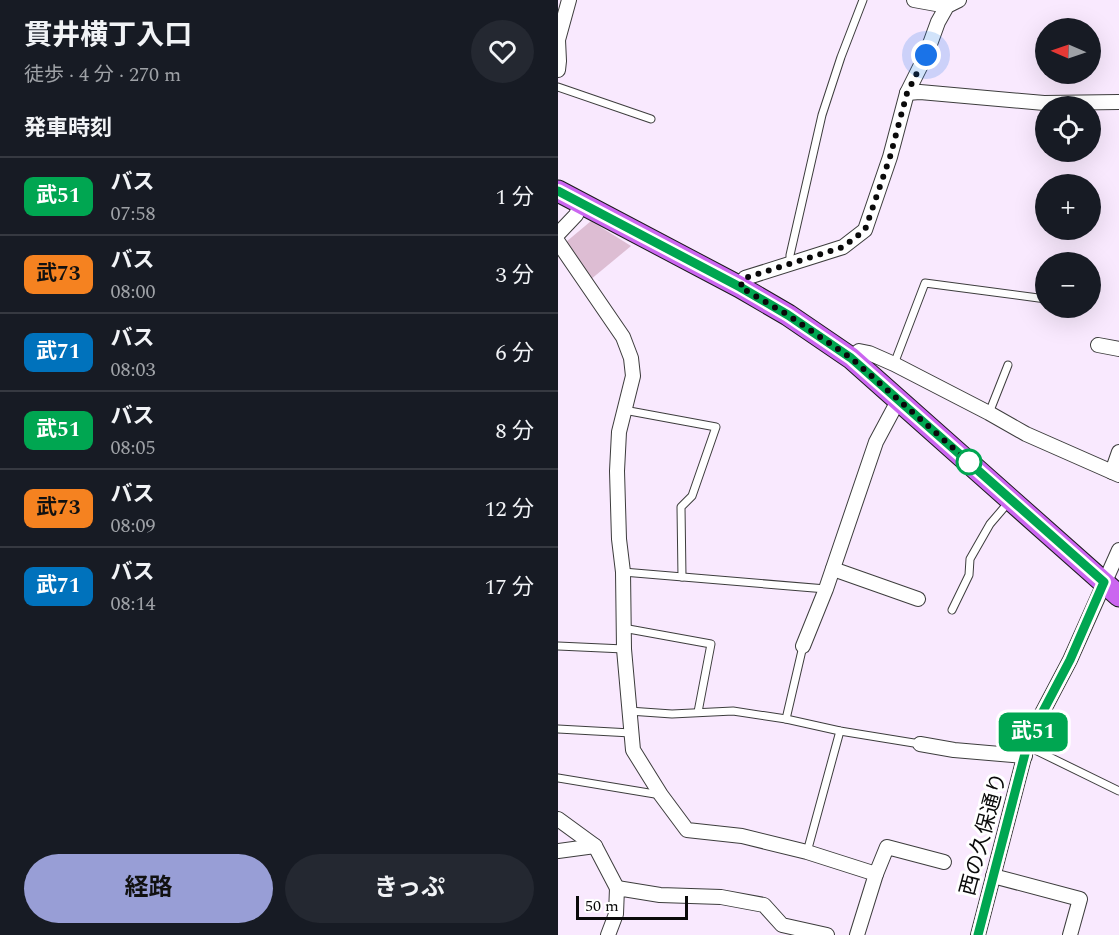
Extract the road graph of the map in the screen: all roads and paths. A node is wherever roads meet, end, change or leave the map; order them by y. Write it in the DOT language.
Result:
graph roads {
  1 [pos="863,0"];
  2 [pos="914,0"];
  3 [pos="565,1"];
  4 [pos="953,3"];
  5 [pos="558,40"];
  6 [pos="558,70"];
  7 [pos="558,87"];
  8 [pos="907,93"];
  9 [pos="1119,102"];
  10 [pos="651,119"];
  11 [pos="558,191"];
  12 [pos="582,204"];
  13 [pos="558,234"];
  14 [pos="790,264"];
  15 [pos="740,287"];
  16 [pos="1035,298"];
  17 [pos="1098,345"];
  18 [pos="1119,349"];
  19 [pos="851,358"];
  20 [pos="894,364"];
  21 [pos="1008,365"];
  22 [pos="899,399"];
  23 [pos="624,410"];
  24 [pos="989,413"];
  25 [pos="1119,452"];
  26 [pos="1115,473"];
  27 [pos="1011,500"];
  28 [pos="1119,549"];
  29 [pos="833,569"];
  30 [pos="622,572"];
  31 [pos="682,577"];
  32 [pos="1112,589"];
  33 [pos="826,590"];
  34 [pos="918,599"];
  35 [pos="952,610"];
  36 [pos="623,628"];
  37 [pos="558,646"];
  38 [pos="804,646"];
  39 [pos="624,649"];
  40 [pos="629,711"];
  41 [pos="698,712"];
  42 [pos="786,719"];
  43 [pos="558,729"];
  44 [pos="840,731"];
  45 [pos="631,733"];
  46 [pos="920,744"];
  47 [pos="1026,751"];
  48 [pos="558,778"];
  49 [pos="1119,791"];
  50 [pos="661,795"];
  51 [pos="558,819"];
  52 [pos="595,846"];
  53 [pos="558,852"];
  54 [pos="807,852"];
  55 [pos="944,862"];
  56 [pos="876,874"];
  57 [pos="993,876"];
  58 [pos="616,888"];
  59 [pos="608,935"];
  60 [pos="827,935"];
  61 [pos="856,935"];
  62 [pos="978,935"];
  63 [pos="1070,935"];
  1 -- 14 [label="lane"];
  2 -- 4 [label="street"];
  3 -- 5 [label="street"];
  4 -- 8 [label="street"];
  5 -- 6 [label="street"];
  7 -- 10 [label="lane"];
  8 -- 9 [label="street"];
  8 -- 14 [label="street"];
  11 -- 12 [label="main road"];
  12 -- 13 [label="street"];
  12 -- 15 [label="main road"];
  13 -- 23 [label="street"];
  14 -- 15 [label="street"];
  15 -- 19 [label="main road"];
  16 -- 20 [label="lane"];
  17 -- 18 [label="street"];
  19 -- 20 [label="street"];
  19 -- 22 [label="main road"];
  20 -- 24 [label="street"];
  21 -- 24 [label="lane"];
  22 -- 27 [label="main road"];
  22 -- 29 [label="street"];
  23 -- 30 [label="street"];
  23 -- 31 [label="lane"];
  24 -- 26 [label="street"];
  25 -- 26 [label="street"];
  27 -- 32 [label="main road"];
  27 -- 35 [label="lane"];
  28 -- 32 [label="street, 西の久保通り"];
  29 -- 33 [label="street"];
  29 -- 34 [label="street"];
  30 -- 31 [label="lane"];
  30 -- 36 [label="street"];
  31 -- 33 [label="lane"];
  32 -- 47 [label="street, 西の久保通り"];
  33 -- 38 [label="street"];
  36 -- 39 [label="street"];
  36 -- 41 [label="lane"];
  37 -- 39 [label="lane"];
  38 -- 42 [label="lane"];
  39 -- 40 [label="street"];
  40 -- 41 [label="lane"];
  40 -- 45 [label="street"];
  41 -- 42 [label="lane"];
  42 -- 44 [label="lane"];
  43 -- 45 [label="lane"];
  44 -- 46 [label="lane"];
  44 -- 54 [label="lane"];
  45 -- 50 [label="street"];
  46 -- 47 [label="street"];
  47 -- 49 [label="lane"];
  47 -- 57 [label="street, 西の久保通り"];
  48 -- 50 [label="lane"];
  50 -- 54 [label="street"];
  51 -- 52 [label="street"];
  52 -- 53 [label="street"];
  52 -- 58 [label="street"];
  54 -- 56 [label="street"];
  55 -- 56 [label="street"];
  56 -- 61 [label="street"];
  57 -- 62 [label="street, 西の久保通り"];
  57 -- 63 [label="street"];
  58 -- 59 [label="street"];
  58 -- 60 [label="street"];
}
